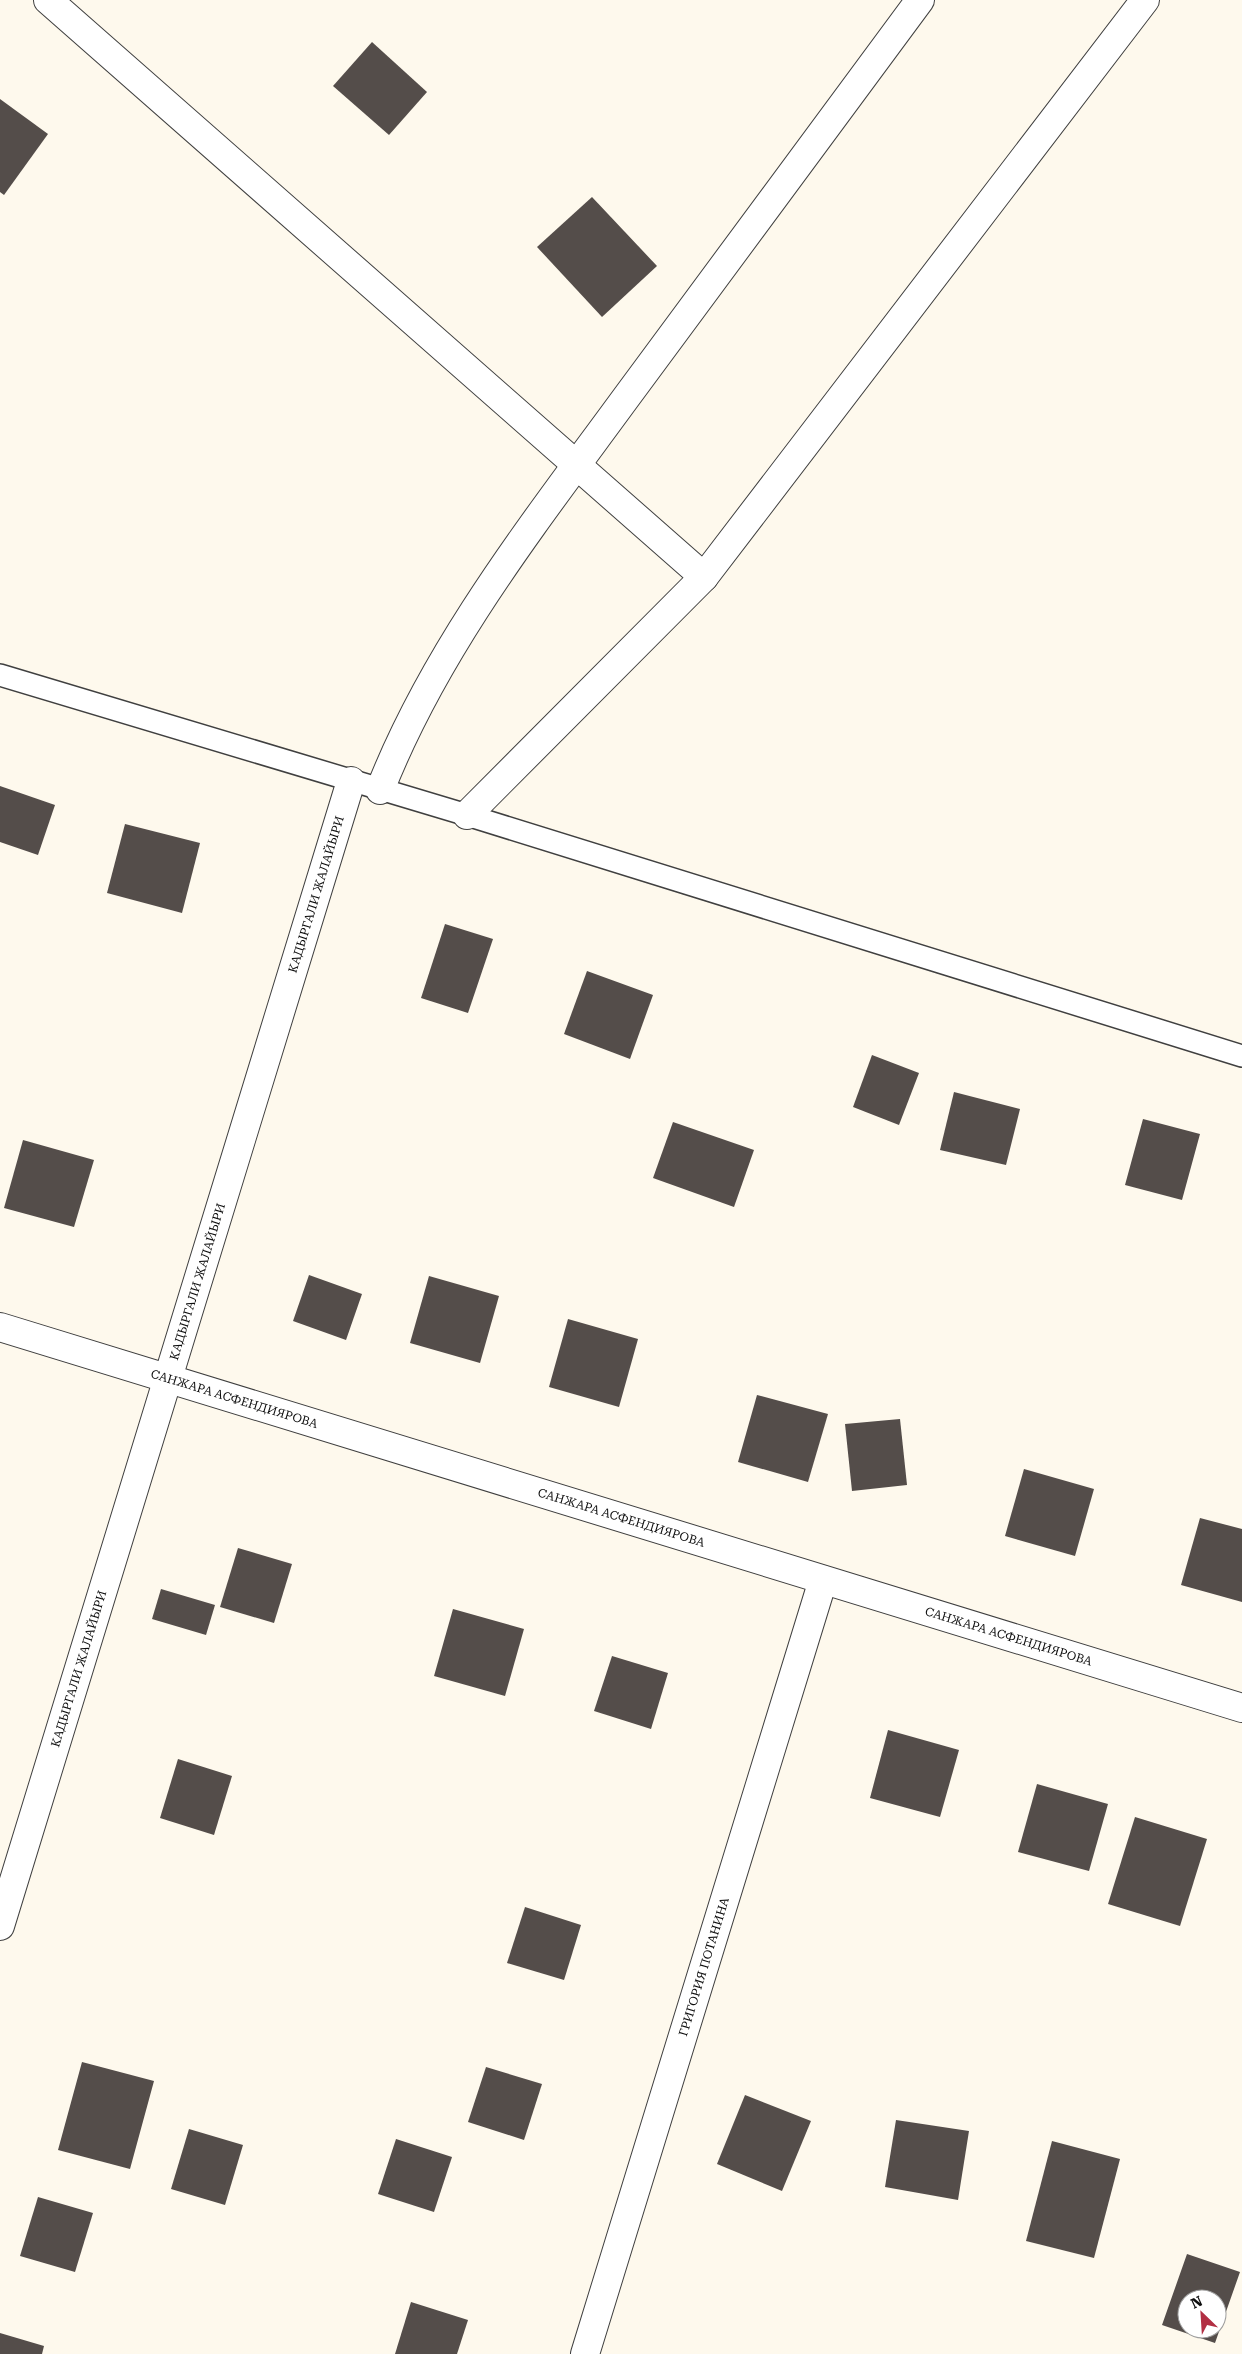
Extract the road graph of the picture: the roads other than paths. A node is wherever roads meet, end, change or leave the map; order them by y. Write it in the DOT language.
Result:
graph roads {
  1 [pos="48,0"];
  2 [pos="920,0"];
  3 [pos="1136,4"];
  4 [pos="578,464"];
  5 [pos="704,577"];
  6 [pos="0,676"];
  7 [pos="351,781"];
  8 [pos="380,790"];
  9 [pos="467,815"];
  10 [pos="1242,1056"];
  11 [pos="0,1327"];
  12 [pos="168,1378"];
  13 [pos="823,1580"];
  14 [pos="1242,1708"];
  15 [pos="0,1926"];
  16 [pos="585,2354"];
  1 -- 4 [label="street"];
  2 -- 4 [label="street"];
  3 -- 5 [label="street"];
  4 -- 5 [label="street"];
  4 -- 8 [label="street"];
  5 -- 9 [label="street"];
  6 -- 7 [label="lane"];
  7 -- 8 [label="lane"];
  7 -- 12 [label="street, КАДЫРГАЛИ ЖАЛАЙЫРИ"];
  8 -- 9 [label="lane"];
  9 -- 10 [label="lane"];
  11 -- 12 [label="street, САНЖАРА АСФЕНДИЯРОВА"];
  12 -- 13 [label="street, САНЖАРА АСФЕНДИЯРОВА"];
  12 -- 15 [label="street, КАДЫРГАЛИ ЖАЛАЙЫРИ"];
  13 -- 14 [label="street, САНЖАРА АСФЕНДИЯРОВА"];
  13 -- 16 [label="street, ГРИГОРИЯ ПОТАНИНА"];
}
